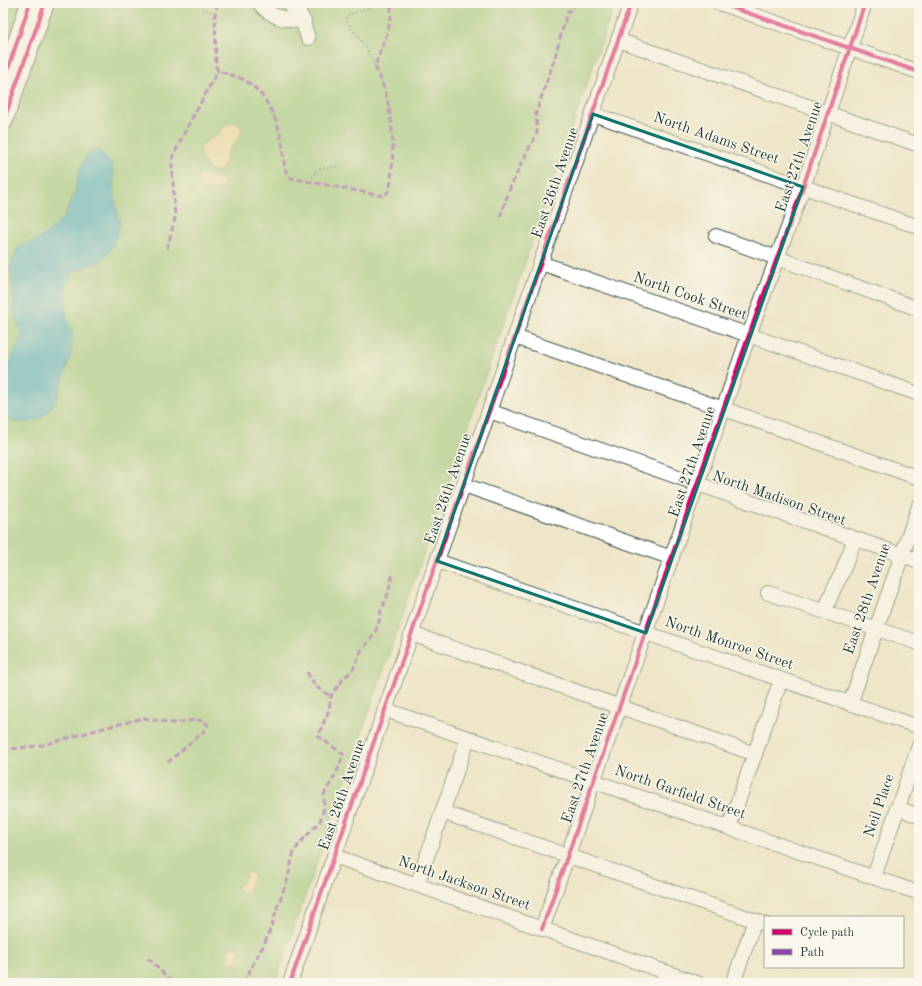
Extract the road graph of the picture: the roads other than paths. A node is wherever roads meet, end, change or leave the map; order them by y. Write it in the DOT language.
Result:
graph roads {
  1 [pos="30,3"];
  2 [pos="45,3"];
  3 [pos="259,3"];
  4 [pos="289,3"];
  5 [pos="631,3"];
  6 [pos="719,3"];
  7 [pos="865,3"];
  8 [pos="304,21"];
  9 [pos="308,38"];
  10 [pos="618,40"];
  11 [pos="850,48"];
  12 [pos="919,72"];
  13 [pos="3,84"];
  14 [pos="828,113"];
  15 [pos="593,114"];
  16 [pos="3,122"];
  17 [pos="919,145"];
  18 [pos="803,187"];
  19 [pos="919,227"];
  20 [pos="716,236"];
  21 [pos="777,258"];
  22 [pos="541,263"];
  23 [pos="919,309"];
  24 [pos="749,335"];
  25 [pos="515,337"];
  26 [pos="919,394"];
  27 [pos="724,409"];
  28 [pos="489,411"];
  29 [pos="919,478"];
  30 [pos="698,484"];
  31 [pos="464,485"];
  32 [pos="919,506"];
  33 [pos="855,539"];
  34 [pos="902,555"];
  35 [pos="672,558"];
  36 [pos="437,561"];
  37 [pos="919,561"];
  38 [pos="768,592"];
  39 [pos="828,603"];
  40 [pos="876,629"];
  41 [pos="646,633"];
  42 [pos="412,634"];
  43 [pos="919,643"];
  44 [pos="781,680"];
  45 [pos="850,704"];
  46 [pos="620,707"];
  47 [pos="386,710"];
  48 [pos="919,727"];
  49 [pos="468,738"];
  50 [pos="919,746"];
  51 [pos="755,754"];
  52 [pos="594,782"];
  53 [pos="898,808"];
  54 [pos="442,812"];
  55 [pos="919,816"];
  56 [pos="729,828"];
  57 [pos="334,856"];
  58 [pos="568,856"];
  59 [pos="874,877"];
  60 [pos="416,885"];
  61 [pos="919,893"];
  62 [pos="758,927"];
  63 [pos="542,930"];
  64 [pos="671,979"];
  65 [pos="290,983"];
  66 [pos="697,983"];
  67 [pos="733,983"];
  1 -- 13 [label="main road"];
  2 -- 16 [label="main road"];
  3 -- 8 [label="street"];
  4 -- 8 [label="street"];
  5 -- 10 [label="street, East 26th Avenue"];
  6 -- 11 [label="street"];
  7 -- 11 [label="street, East 27th Avenue"];
  8 -- 9 [label="street"];
  10 -- 14 [label="street"];
  10 -- 15 [label="street, East 26th Avenue"];
  11 -- 12 [label="street"];
  11 -- 14 [label="street, East 27th Avenue"];
  14 -- 17 [label="street"];
  14 -- 18 [label="street, East 27th Avenue"];
  15 -- 18 [label="street, North Adams Street"];
  15 -- 22 [label="street, East 26th Avenue"];
  18 -- 19 [label="street, North Adams Street"];
  18 -- 21 [label="street, East 27th Avenue"];
  20 -- 21 [label="street"];
  21 -- 23 [label="street"];
  21 -- 24 [label="street, East 27th Avenue"];
  22 -- 24 [label="street, North Cook Street"];
  22 -- 25 [label="street, East 26th Avenue"];
  24 -- 26 [label="street, North Cook Street"];
  24 -- 27 [label="street, East 27th Avenue"];
  25 -- 27 [label="street"];
  25 -- 28 [label="street, East 26th Avenue"];
  27 -- 29 [label="street"];
  27 -- 30 [label="street, East 27th Avenue"];
  28 -- 30 [label="street, North Madison Street"];
  28 -- 31 [label="street, East 26th Avenue"];
  30 -- 33 [label="street, North Madison Street"];
  30 -- 35 [label="street, East 27th Avenue"];
  31 -- 35 [label="street"];
  31 -- 36 [label="street, East 26th Avenue"];
  32 -- 34 [label="street, East 28th Avenue"];
  33 -- 34 [label="street, North Madison Street"];
  33 -- 39 [label="street"];
  34 -- 37 [label="street, North Madison Street"];
  34 -- 40 [label="street, East 28th Avenue"];
  35 -- 41 [label="street, East 27th Avenue"];
  36 -- 41 [label="street, North Monroe Street"];
  36 -- 42 [label="street, East 26th Avenue"];
  38 -- 40 [label="street"];
  40 -- 43 [label="street"];
  40 -- 45 [label="street, East 28th Avenue"];
  41 -- 44 [label="street, North Monroe Street"];
  41 -- 46 [label="street, East 27th Avenue"];
  42 -- 46 [label="street"];
  42 -- 47 [label="street, East 26th Avenue"];
  44 -- 45 [label="street, North Monroe Street"];
  44 -- 51 [label="street"];
  45 -- 48 [label="street, North Monroe Street"];
  46 -- 51 [label="street"];
  46 -- 52 [label="street, East 27th Avenue"];
  47 -- 49 [label="street, North Garfield Street"];
  47 -- 57 [label="street, East 26th Avenue"];
  49 -- 52 [label="street, North Garfield Street"];
  49 -- 54 [label="street"];
  50 -- 53 [label="street, Neil Place"];
  51 -- 56 [label="street"];
  52 -- 56 [label="street, North Garfield Street"];
  52 -- 58 [label="street, East 27th Avenue"];
  53 -- 55 [label="street"];
  53 -- 59 [label="street, Neil Place"];
  54 -- 58 [label="street"];
  54 -- 60 [label="street"];
  56 -- 59 [label="street, North Garfield Street"];
  57 -- 60 [label="street, North Jackson Street"];
  57 -- 65 [label="street, East 26th Avenue"];
  58 -- 62 [label="street"];
  58 -- 63 [label="street, East 27th Avenue"];
  59 -- 61 [label="street, North Garfield Street"];
  60 -- 63 [label="street, North Jackson Street"];
  62 -- 67 [label="street"];
  63 -- 64 [label="street, North Jackson Street"];
  64 -- 66 [label="street, North Jackson Street"];
}
